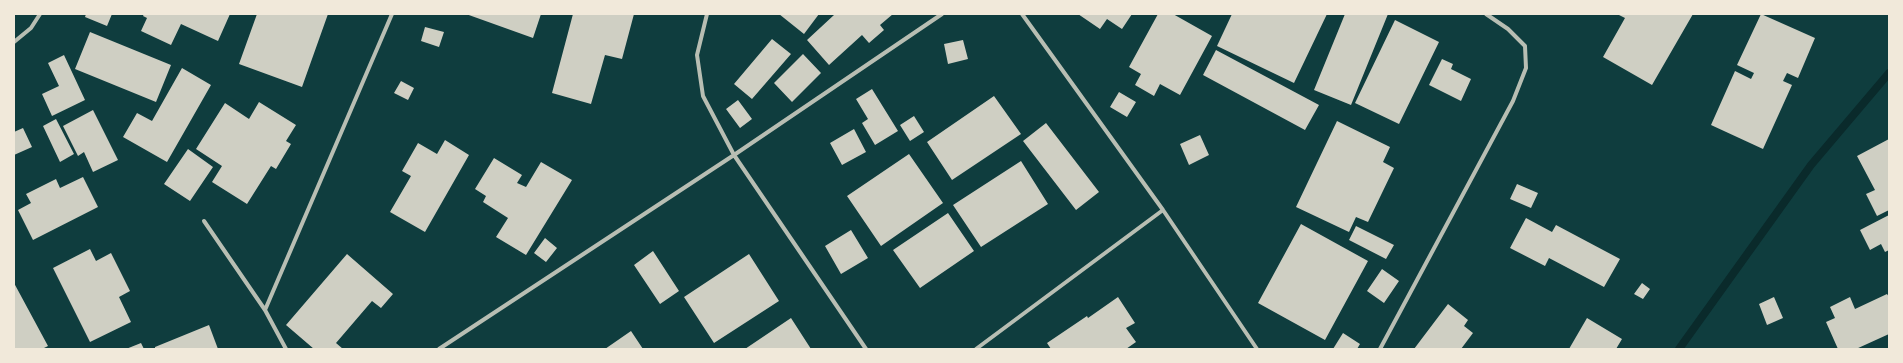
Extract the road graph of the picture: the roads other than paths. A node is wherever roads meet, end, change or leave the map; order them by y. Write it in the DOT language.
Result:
graph roads {
  1 [pos="40,14"];
  2 [pos="392,14"];
  3 [pos="707,14"];
  4 [pos="942,14"];
  5 [pos="1022,14"];
  6 [pos="1486,14"];
  7 [pos="14,42"];
  8 [pos="734,155"];
  9 [pos="1164,210"];
  10 [pos="204,221"];
  11 [pos="265,310"];
  12 [pos="286,349"];
  13 [pos="439,349"];
  14 [pos="866,349"];
  15 [pos="976,349"];
  16 [pos="1257,349"];
  17 [pos="1380,349"];
  1 -- 7 [label="street"];
  2 -- 11 [label="street"];
  3 -- 8 [label="street"];
  4 -- 8 [label="street"];
  5 -- 9 [label="street"];
  6 -- 17 [label="street"];
  8 -- 13 [label="street"];
  8 -- 14 [label="street"];
  9 -- 15 [label="street"];
  9 -- 16 [label="street"];
  10 -- 11 [label="street"];
  11 -- 12 [label="street"];
}
